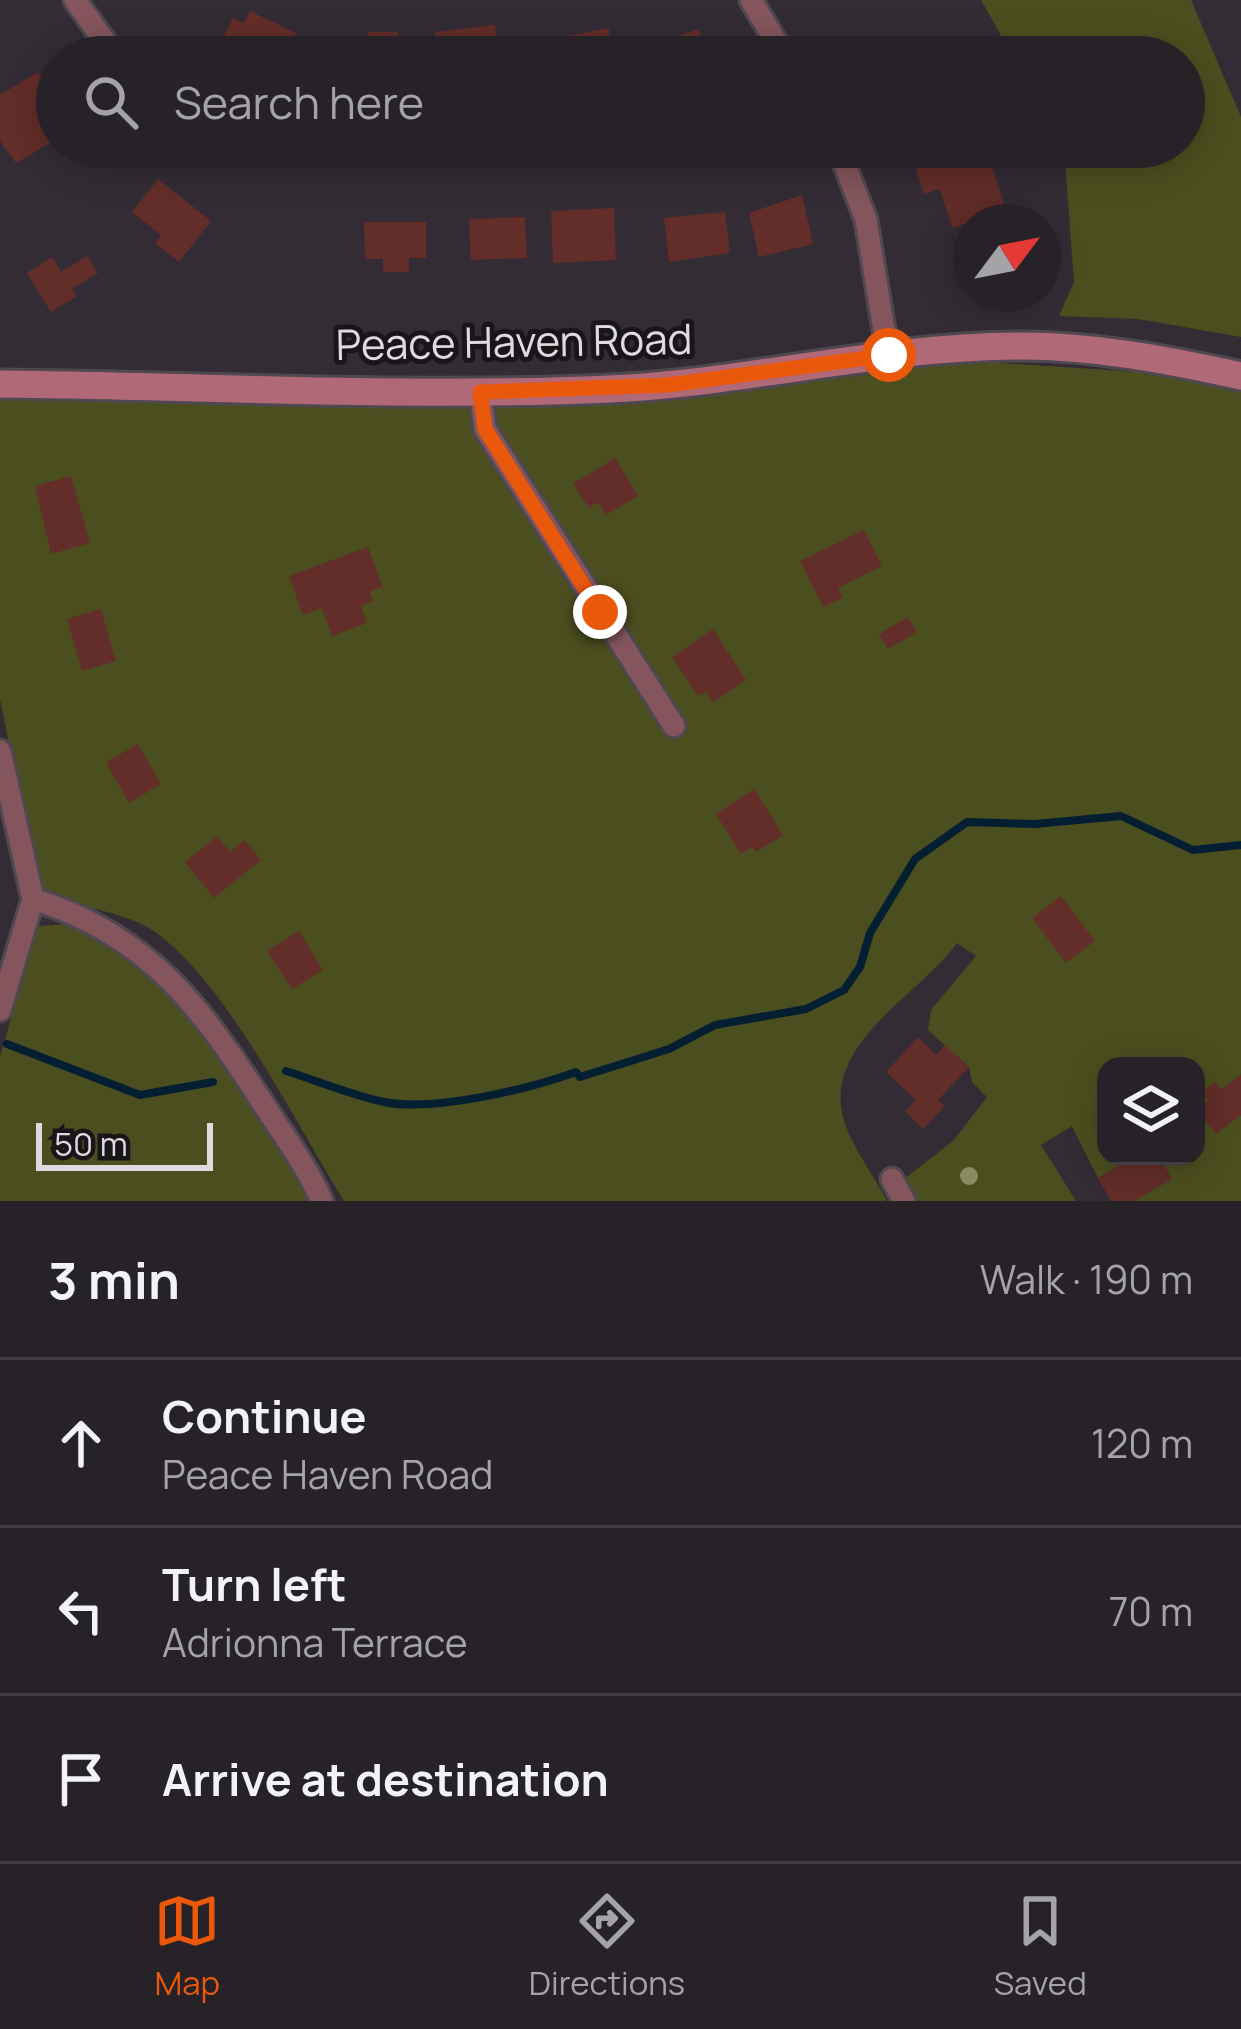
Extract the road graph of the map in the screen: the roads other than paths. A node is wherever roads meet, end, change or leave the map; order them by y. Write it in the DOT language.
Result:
graph roads {
  1 [pos="75,0"];
  2 [pos="751,0"];
  3 [pos="101,36"];
  4 [pos="772,36"];
  5 [pos="846,168"];
  6 [pos="889,355"];
  7 [pos="1241,376"];
  8 [pos="0,384"];
  9 [pos="480,392"];
  10 [pos="674,726"];
  11 [pos="0,751"];
  12 [pos="33,899"];
  13 [pos="0,1010"];
  14 [pos="892,1179"];
  15 [pos="322,1201"];
  16 [pos="904,1201"];
  1 -- 3 [label="street"];
  2 -- 4 [label="street"];
  5 -- 6 [label="street"];
  6 -- 7 [label="main road, Peace Haven Road"];
  6 -- 9 [label="main road, Peace Haven Road"];
  8 -- 9 [label="main road, Peace Haven Road"];
  9 -- 10 [label="street"];
  11 -- 12 [label="street"];
  12 -- 13 [label="street"];
  12 -- 15 [label="street"];
  14 -- 16 [label="street"];
}
